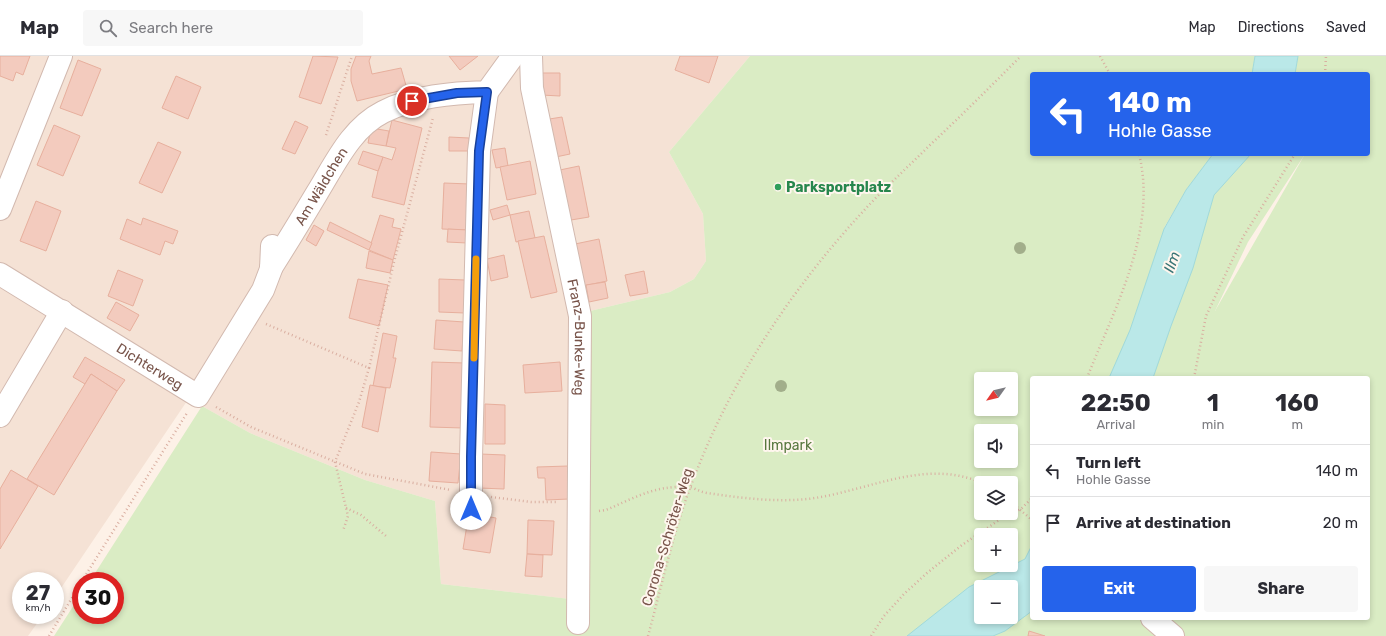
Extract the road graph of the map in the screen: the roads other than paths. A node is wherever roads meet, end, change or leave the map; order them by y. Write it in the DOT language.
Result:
graph roads {
  1 [pos="60,56"];
  2 [pos="513,56"];
  3 [pos="531,56"];
  4 [pos="487,92"];
  5 [pos="0,210"];
  6 [pos="272,246"];
  7 [pos="271,270"];
  8 [pos="0,274"];
  9 [pos="62,311"];
  10 [pos="0,416"];
  11 [pos="471,509"];
  12 [pos="1154,620"];
  13 [pos="578,623"];
  14 [pos="1173,636"];
  1 -- 5 [label="street"];
  2 -- 4 [label="street"];
  3 -- 13 [label="street, Franz-Bunke-Weg"];
  4 -- 7 [label="street, Am Wäldchen"];
  4 -- 11 [label="street"];
  6 -- 7 [label="street, Dichterweg"];
  7 -- 9 [label="street, Dichterweg"];
  8 -- 9 [label="street, Dichterweg"];
  9 -- 10 [label="street"];
  12 -- 14 [label="street"];
}
